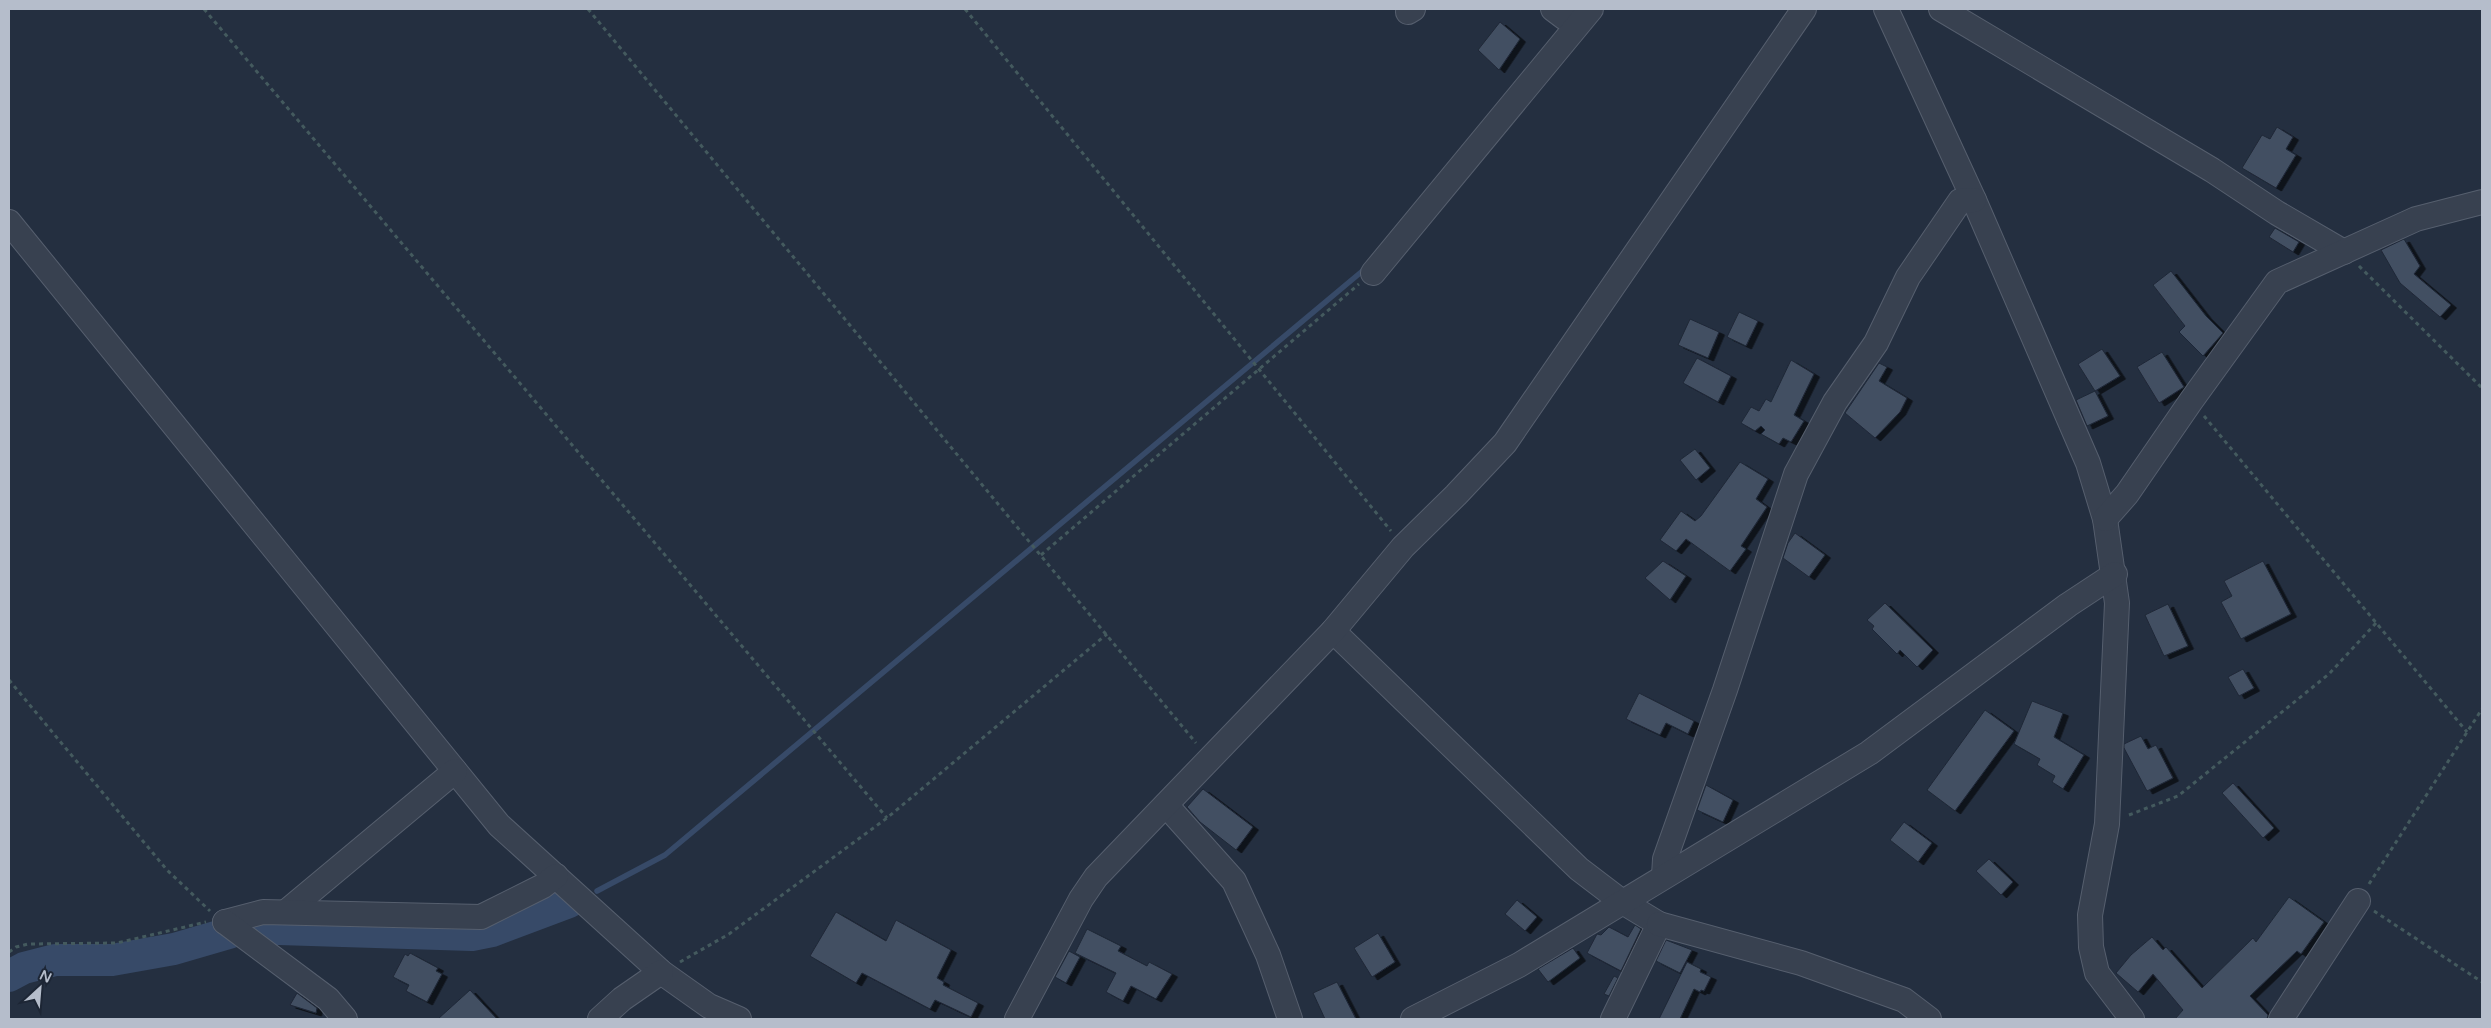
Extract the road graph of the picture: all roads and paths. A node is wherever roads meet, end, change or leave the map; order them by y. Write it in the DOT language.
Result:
graph roads {
  1 [pos="204,9"];
  2 [pos="588,9"];
  3 [pos="965,9"];
  4 [pos="1553,9"];
  5 [pos="1572,9"];
  6 [pos="1591,9"];
  7 [pos="1804,9"];
  8 [pos="1886,9"];
  9 [pos="1941,9"];
  10 [pos="1974,200"];
  11 [pos="2482,202"];
  12 [pos="9,222"];
  13 [pos="2344,252"];
  14 [pos="1373,272"];
  15 [pos="1258,370"];
  16 [pos="2482,388"];
  17 [pos="2191,401"];
  18 [pos="2105,519"];
  19 [pos="1403,547"];
  20 [pos="1041,555"];
  21 [pos="2114,574"];
  22 [pos="2376,623"];
  23 [pos="1333,631"];
  24 [pos="1107,634"];
  25 [pos="9,680"];
  26 [pos="2482,709"];
  27 [pos="2468,732"];
  28 [pos="1209,759"];
  29 [pos="455,771"];
  30 [pos="1166,805"];
  31 [pos="887,818"];
  32 [pos="2107,824"];
  33 [pos="556,876"];
  34 [pos="1664,876"];
  35 [pos="1621,901"];
  36 [pos="2358,901"];
  37 [pos="286,912"];
  38 [pos="220,919"];
  39 [pos="1658,924"];
  40 [pos="9,952"];
  41 [pos="661,972"];
  42 [pos="2482,982"];
  43 [pos="1439,1012"];
  44 [pos="345,1019"];
  45 [pos="600,1019"];
  46 [pos="739,1019"];
  47 [pos="1017,1019"];
  48 [pos="1290,1019"];
  49 [pos="1413,1019"];
  50 [pos="1613,1019"];
  51 [pos="1929,1019"];
  52 [pos="2132,1019"];
  53 [pos="2281,1019"];
  1 -- 31 [label="path"];
  2 -- 20 [label="path"];
  3 -- 15 [label="path"];
  4 -- 5 [label="street"];
  6 -- 14 [label="street"];
  7 -- 19 [label="street"];
  8 -- 10 [label="street"];
  9 -- 13 [label="street"];
  10 -- 18 [label="street"];
  10 -- 34 [label="street"];
  11 -- 13 [label="street"];
  12 -- 29 [label="street"];
  13 -- 16 [label="path"];
  13 -- 17 [label="street"];
  14 -- 15 [label="path"];
  15 -- 19 [label="path"];
  15 -- 20 [label="path"];
  17 -- 18 [label="street"];
  17 -- 22 [label="path"];
  18 -- 21 [label="street"];
  19 -- 23 [label="street"];
  20 -- 24 [label="path"];
  21 -- 32 [label="street"];
  21 -- 34 [label="street"];
  22 -- 27 [label="path"];
  22 -- 32 [label="path"];
  23 -- 28 [label="street"];
  23 -- 35 [label="street"];
  24 -- 28 [label="path"];
  24 -- 31 [label="path"];
  25 -- 38 [label="path"];
  26 -- 27 [label="path"];
  27 -- 36 [label="path"];
  28 -- 30 [label="street"];
  29 -- 33 [label="street"];
  29 -- 37 [label="street"];
  30 -- 47 [label="street"];
  30 -- 48 [label="street"];
  31 -- 41 [label="path"];
  32 -- 52 [label="street"];
  33 -- 37 [label="street"];
  33 -- 41 [label="street"];
  34 -- 35 [label="street"];
  35 -- 39 [label="street"];
  35 -- 43 [label="street"];
  36 -- 42 [label="path"];
  36 -- 53 [label="street"];
  37 -- 38 [label="street"];
  38 -- 40 [label="path"];
  38 -- 44 [label="street"];
  39 -- 50 [label="street"];
  39 -- 51 [label="street"];
  41 -- 45 [label="street"];
  41 -- 46 [label="street"];
  43 -- 49 [label="street"];
}
